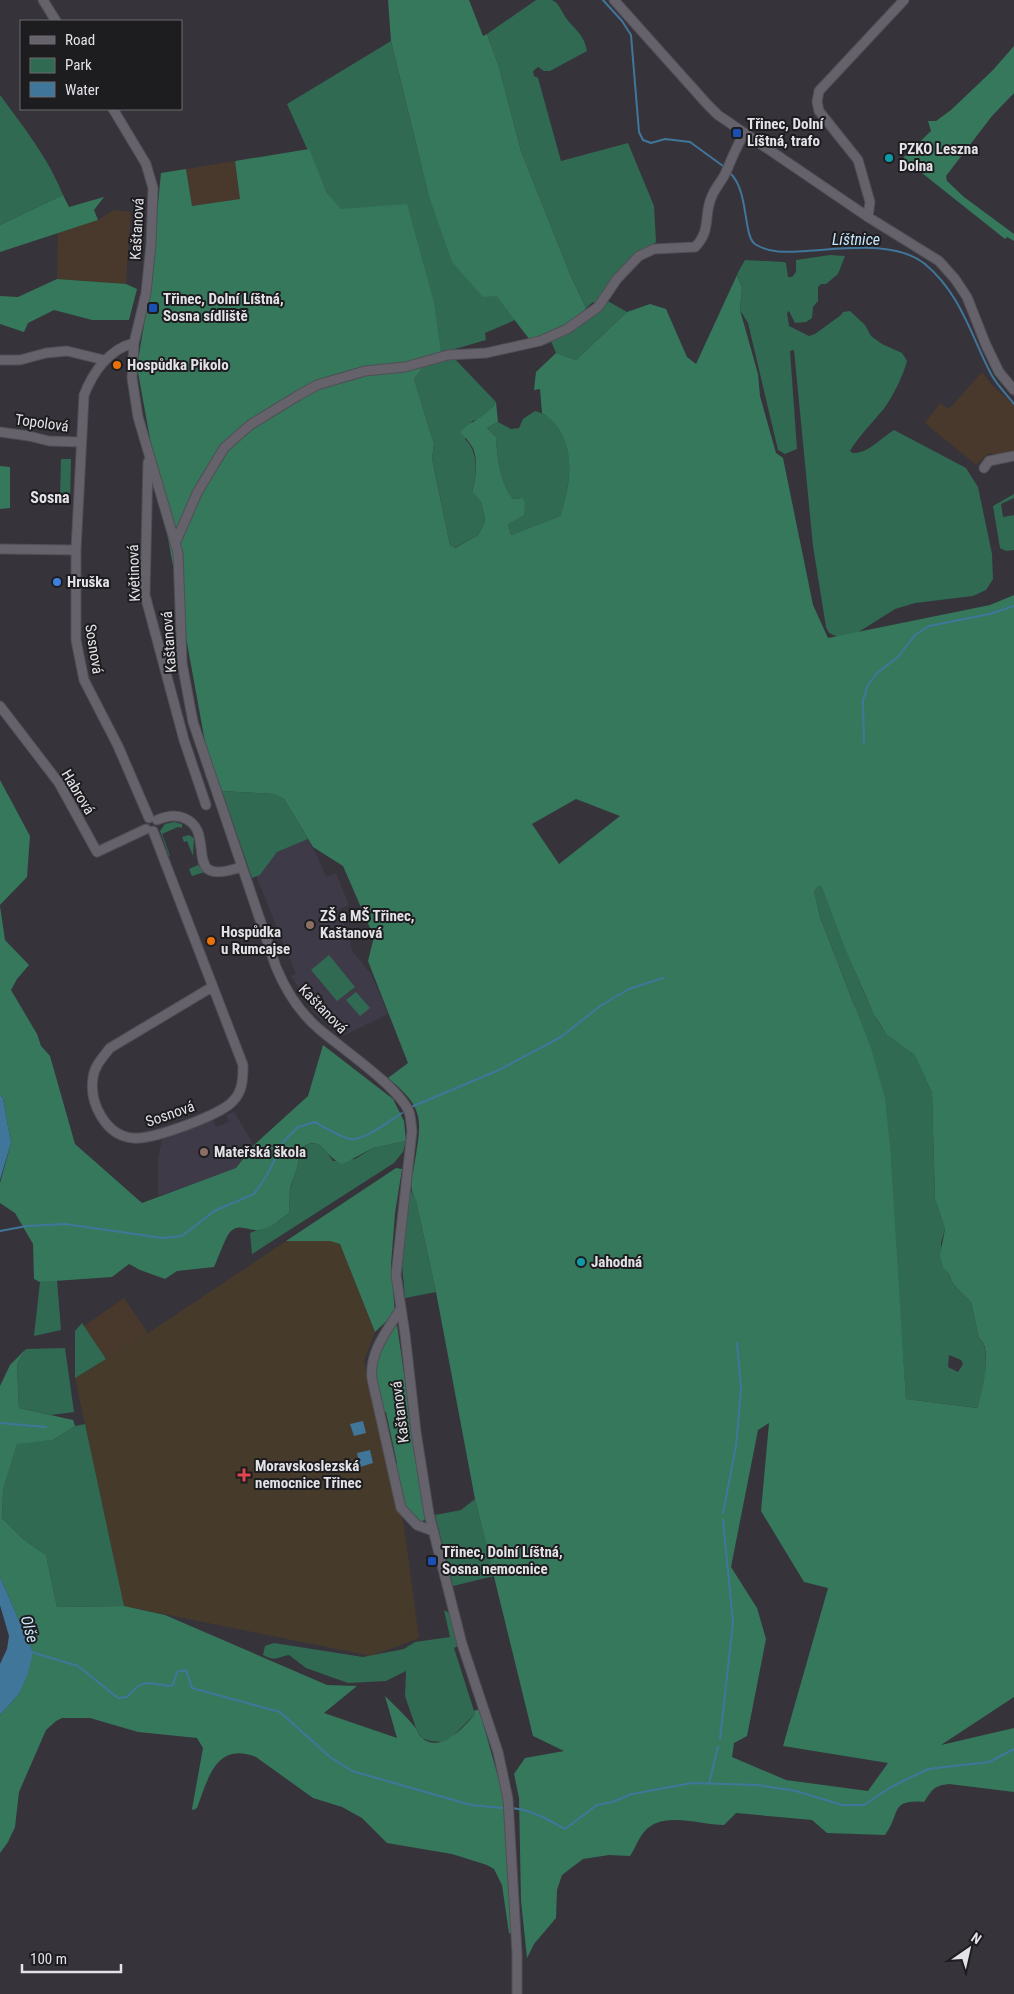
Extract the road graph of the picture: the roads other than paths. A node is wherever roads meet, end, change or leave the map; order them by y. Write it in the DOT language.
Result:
graph roads {
  1 [pos="43,0"];
  2 [pos="614,0"];
  3 [pos="904,0"];
  4 [pos="55,20"];
  5 [pos="114,110"];
  6 [pos="744,133"];
  7 [pos="868,217"];
  8 [pos="134,343"];
  9 [pos="0,360"];
  10 [pos="104,360"];
  11 [pos="1014,390"];
  12 [pos="0,432"];
  13 [pos="81,442"];
  14 [pos="148,451"];
  15 [pos="1014,456"];
  16 [pos="984,468"];
  17 [pos="175,544"];
  18 [pos="0,549"];
  19 [pos="76,550"];
  20 [pos="0,706"];
  21 [pos="206,805"];
  22 [pos="153,819"];
  23 [pos="149,830"];
  24 [pos="241,867"];
  25 [pos="212,987"];
  26 [pos="401,1308"];
  27 [pos="433,1531"];
  28 [pos="517,1994"];
  1 -- 4 [label="street"];
  2 -- 6 [label="street"];
  3 -- 7 [label="street"];
  5 -- 8 [label="street, Kaštanová"];
  6 -- 7 [label="street"];
  6 -- 17 [label="street"];
  7 -- 11 [label="street"];
  8 -- 10 [label="street, Sosnová"];
  8 -- 14 [label="street, Kaštanová"];
  9 -- 10 [label="street"];
  10 -- 13 [label="street, Sosnová"];
  12 -- 13 [label="street, Topolová"];
  13 -- 19 [label="street, Sosnová"];
  14 -- 17 [label="street, Kaštanová"];
  14 -- 21 [label="street, Květinová"];
  15 -- 16 [label="street"];
  17 -- 24 [label="street, Kaštanová"];
  18 -- 19 [label="street"];
  19 -- 22 [label="street, Sosnová"];
  20 -- 23 [label="street, Habrová"];
  22 -- 23 [label="street"];
  22 -- 24 [label="street"];
  23 -- 25 [label="street, Sosnová"];
  24 -- 26 [label="street, Kaštanová"];
  25 -- 25 [label="street, Sosnová"];
  26 -- 27 [label="street, Kaštanová"];
  26 -- 27 [label="street"];
  27 -- 28 [label="street, Kaštanová"];
}
